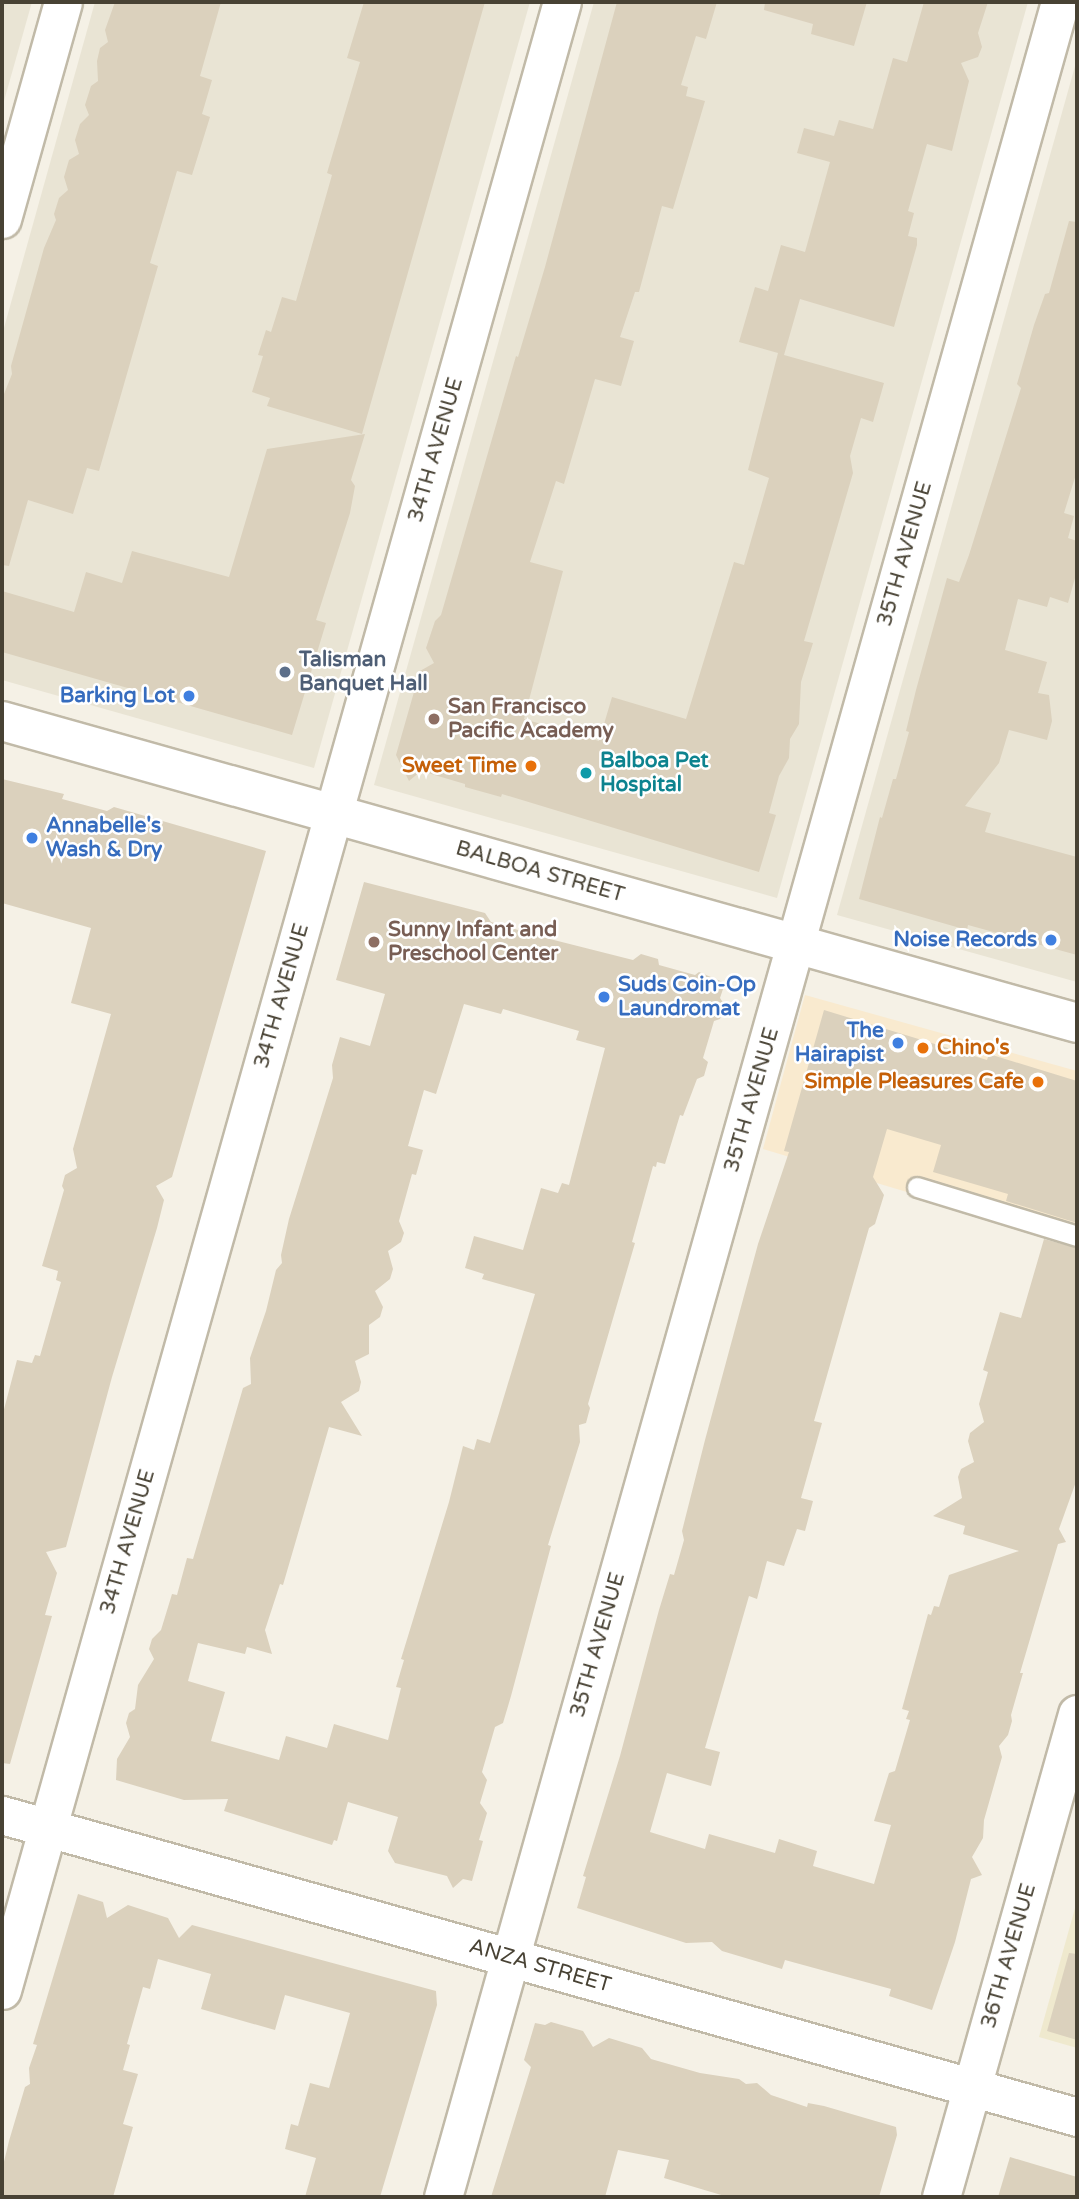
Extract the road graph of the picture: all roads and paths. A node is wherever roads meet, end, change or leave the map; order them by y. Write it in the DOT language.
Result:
graph roads {
  1 [pos="63,2"];
  2 [pos="562,2"];
  3 [pos="1060,2"];
  4 [pos="2,219"];
  5 [pos="2,721"];
  6 [pos="333,814"];
  7 [pos="795,944"];
  8 [pos="1077,1023"];
  9 [pos="917,1187"];
  10 [pos="1077,1236"];
  11 [pos="1077,1714"];
  12 [pos="2,1815"];
  13 [pos="48,1828"];
  14 [pos="510,1958"];
  15 [pos="2,1990"];
  16 [pos="972,2088"];
  17 [pos="1077,2117"];
  18 [pos="443,2197"];
  19 [pos="941,2197"];
  1 -- 4 [label="street"];
  2 -- 6 [label="street, 34TH AVENUE"];
  3 -- 7 [label="street, 35TH AVENUE"];
  5 -- 6 [label="street, BALBOA STREET"];
  6 -- 7 [label="street, BALBOA STREET"];
  6 -- 13 [label="street, 34TH AVENUE"];
  7 -- 8 [label="street, BALBOA STREET"];
  7 -- 14 [label="street, 35TH AVENUE"];
  9 -- 10 [label="lane"];
  11 -- 16 [label="street, 36TH AVENUE"];
  12 -- 13 [label="street, ANZA STREET"];
  13 -- 14 [label="street, ANZA STREET"];
  13 -- 15 [label="street, 34TH AVENUE"];
  14 -- 16 [label="street, ANZA STREET"];
  14 -- 18 [label="street, 35TH AVENUE"];
  16 -- 17 [label="street, ANZA STREET"];
  16 -- 19 [label="street, 36TH AVENUE"];
}
